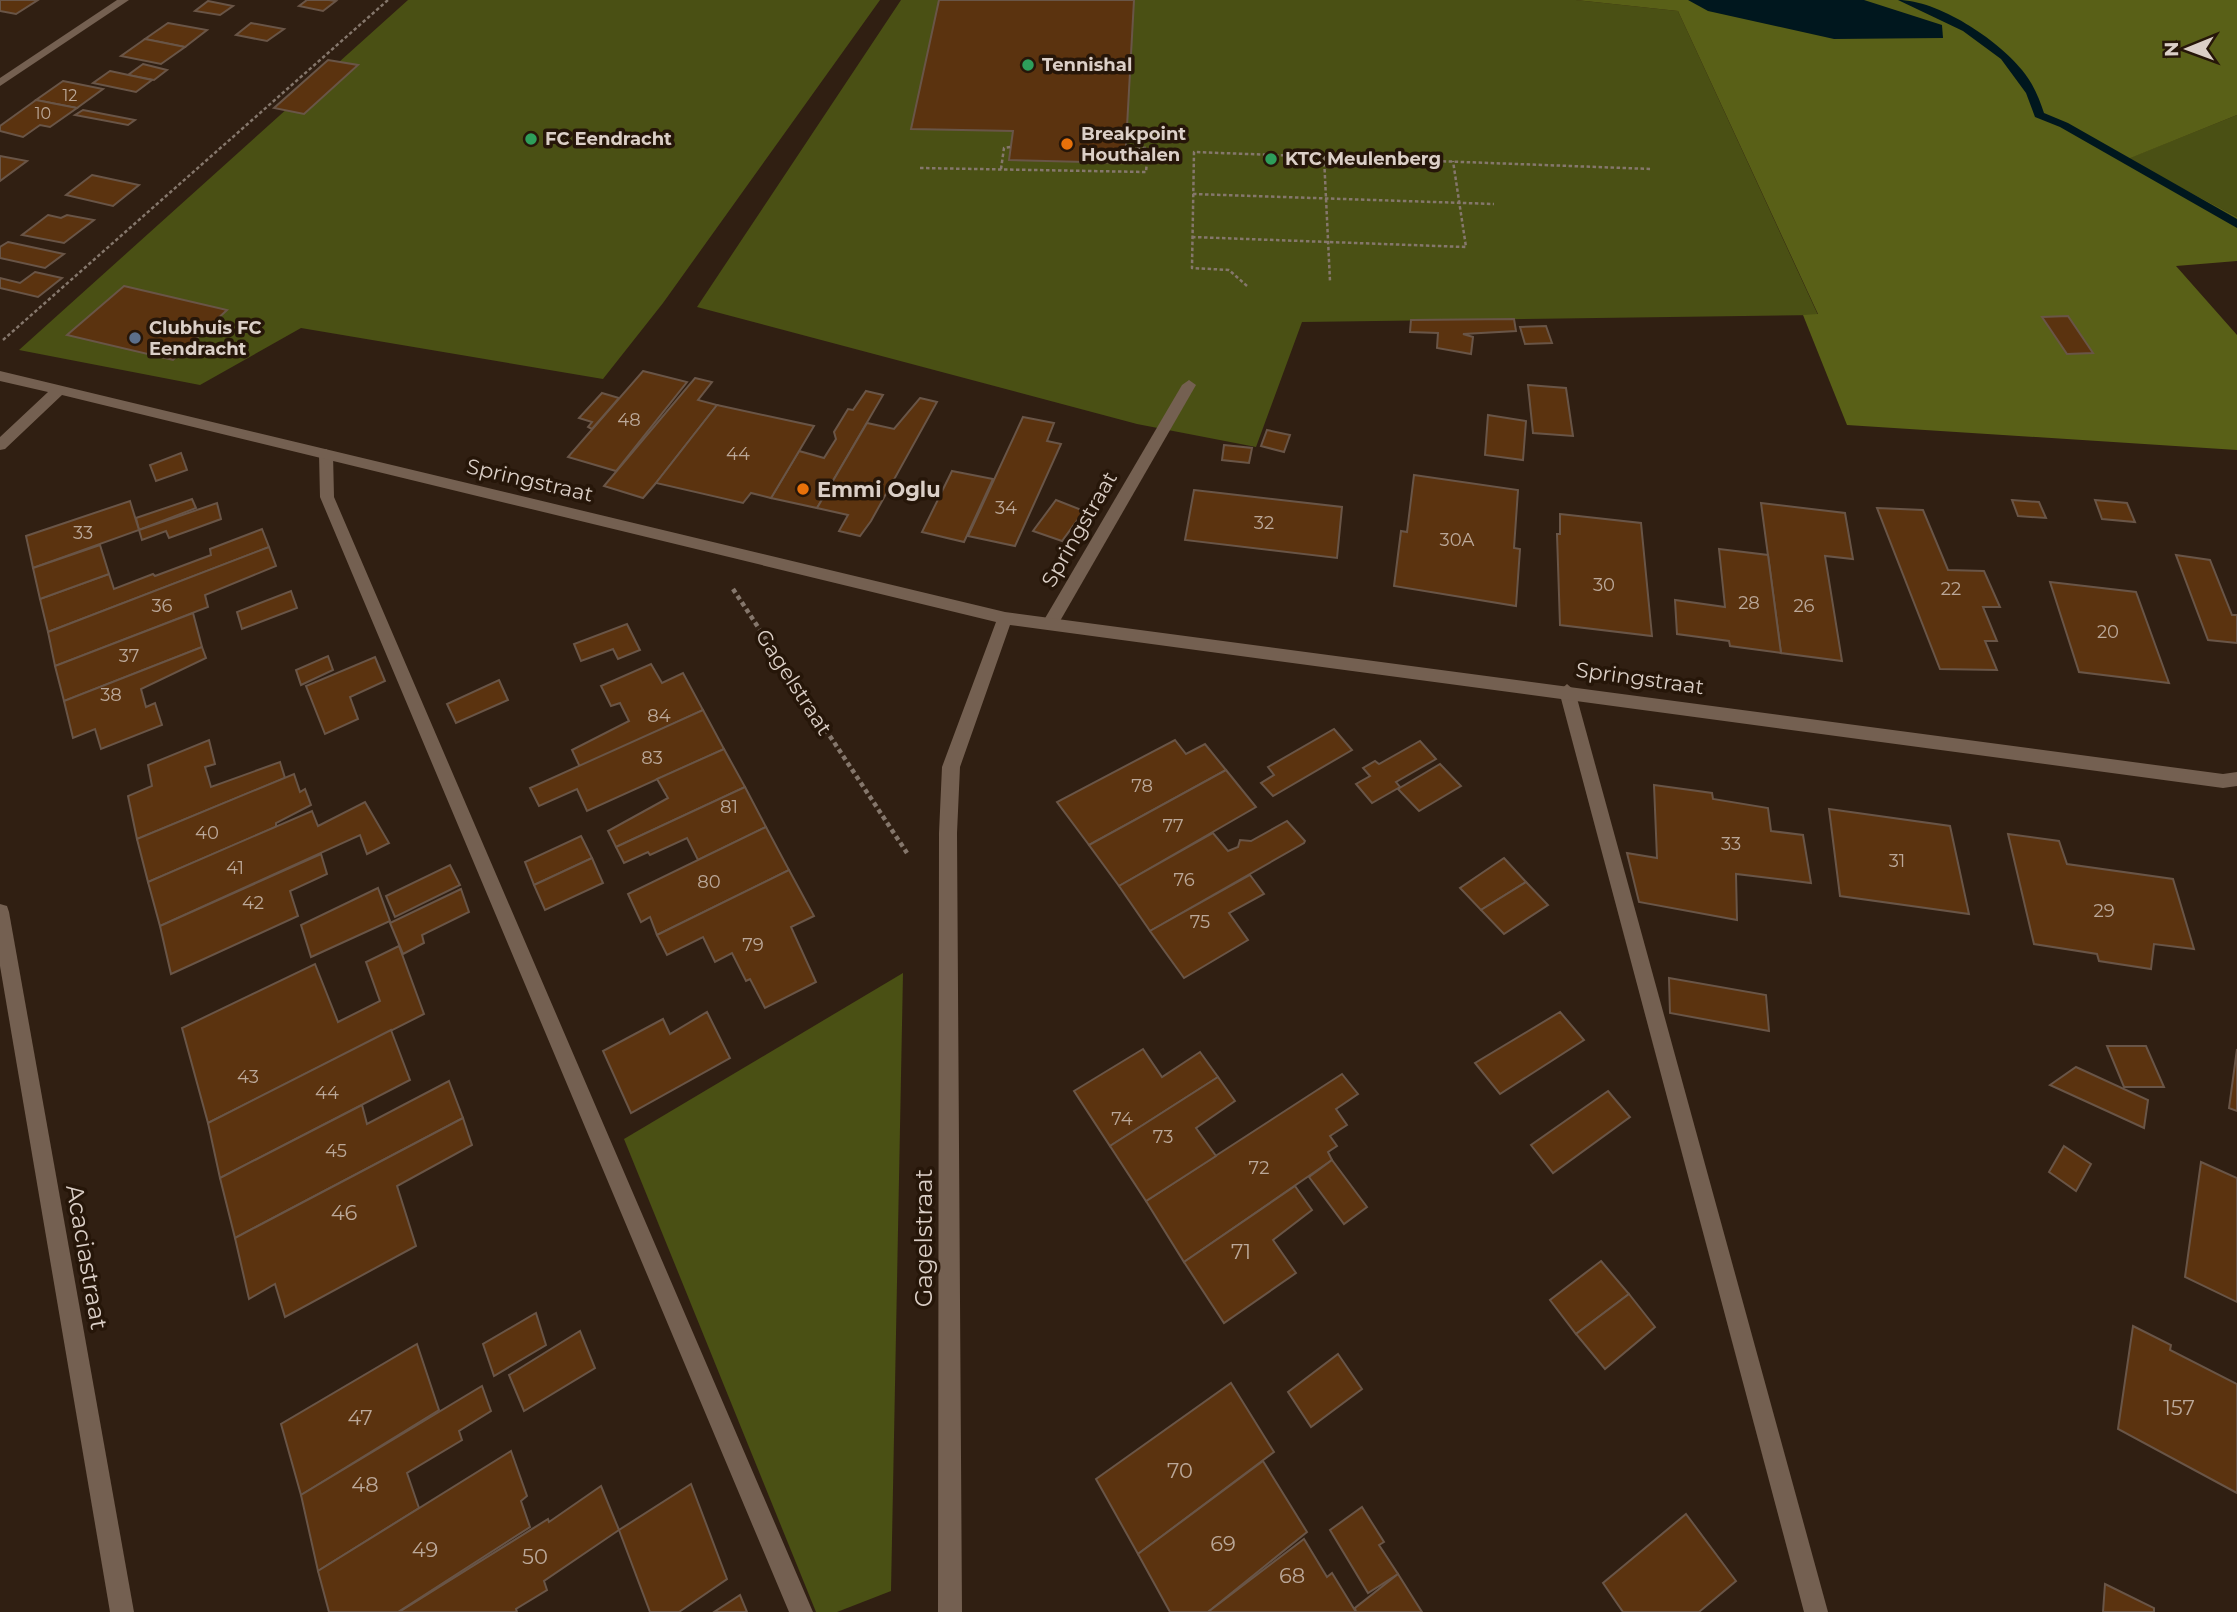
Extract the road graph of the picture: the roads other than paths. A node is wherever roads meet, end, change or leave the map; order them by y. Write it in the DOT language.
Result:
graph roads {
  1 [pos="124,0"];
  2 [pos="0,83"];
  3 [pos="0,376"];
  4 [pos="1189,384"];
  5 [pos="59,390"];
  6 [pos="0,445"];
  7 [pos="326,454"];
  8 [pos="1005,618"];
  9 [pos="1050,624"];
  10 [pos="1567,691"];
  11 [pos="2232,783"];
  12 [pos="0,912"];
  13 [pos="122,1612"];
  14 [pos="801,1612"];
  15 [pos="950,1612"];
  16 [pos="1816,1612"];
  1 -- 2 [label="street"];
  3 -- 5 [label="street, Springstraat"];
  4 -- 9 [label="street, Springstraat"];
  5 -- 6 [label="street"];
  5 -- 7 [label="street, Springstraat"];
  7 -- 8 [label="street, Springstraat"];
  7 -- 14 [label="street"];
  8 -- 9 [label="street, Springstraat"];
  8 -- 15 [label="street, Gagelstraat"];
  9 -- 10 [label="street, Springstraat"];
  10 -- 11 [label="street, Springstraat"];
  10 -- 16 [label="street"];
  12 -- 13 [label="street, Acaciastraat"];
}
